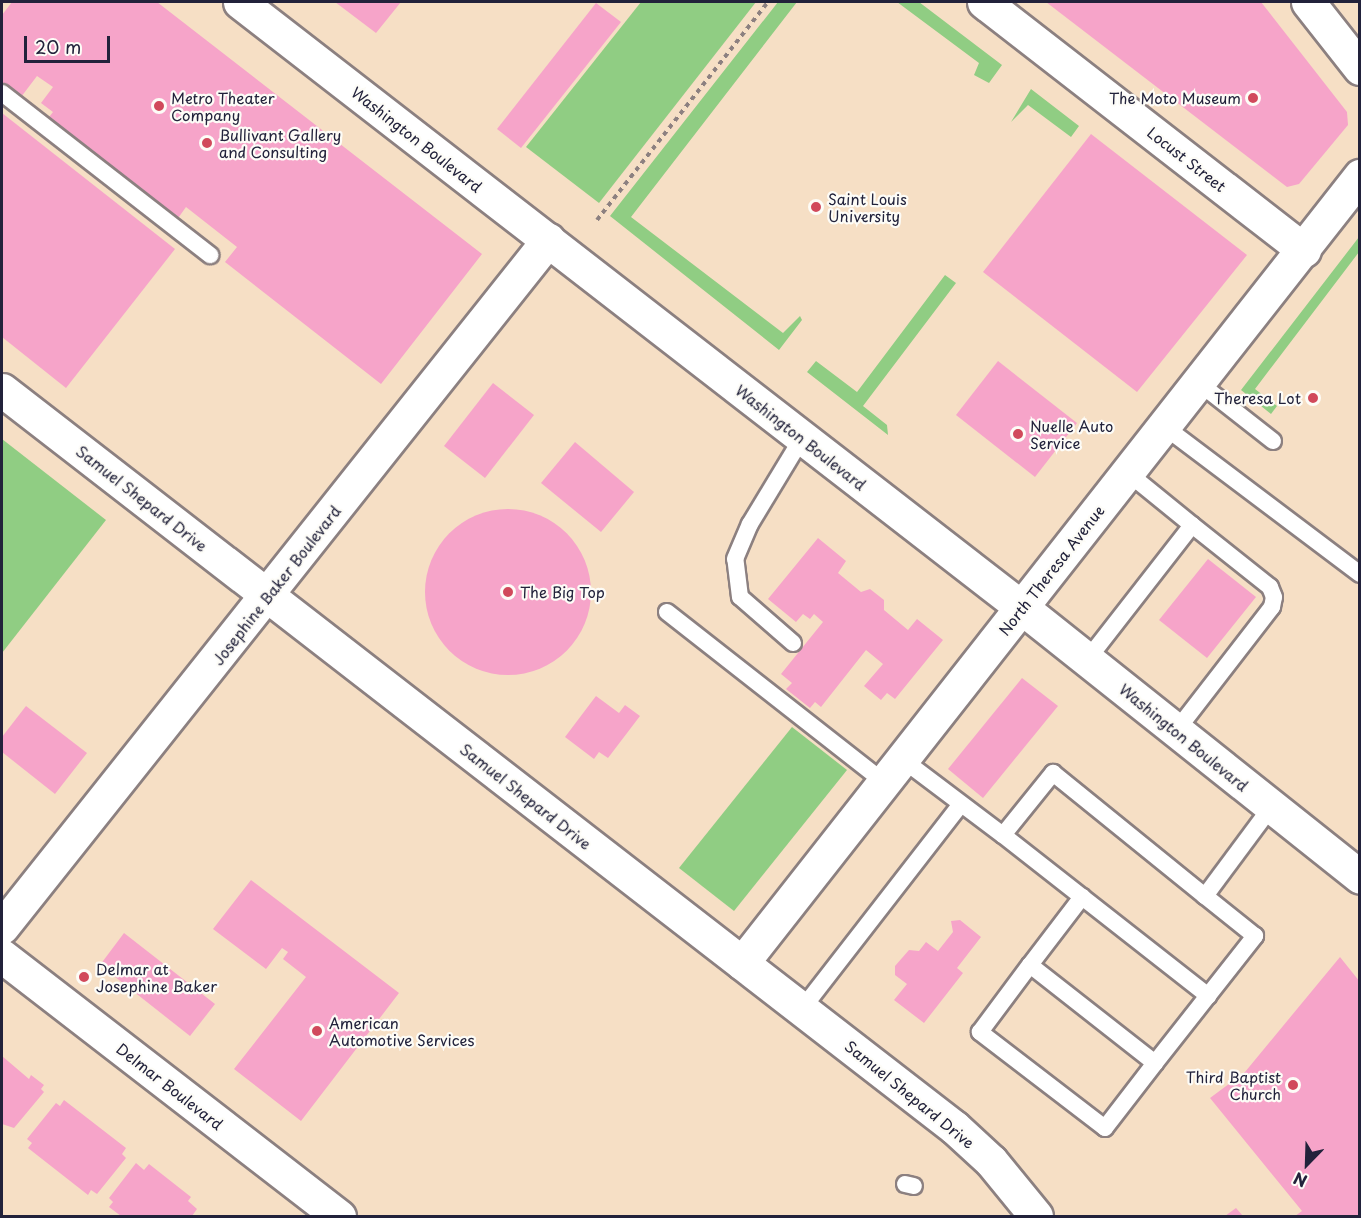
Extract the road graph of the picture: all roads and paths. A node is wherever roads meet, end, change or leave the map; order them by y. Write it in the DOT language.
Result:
graph roads {
  1 [pos="240,2"];
  2 [pos="768,2"];
  3 [pos="984,2"];
  4 [pos="1308,2"];
  5 [pos="1359,68"];
  6 [pos="2,93"];
  7 [pos="1359,176"];
  8 [pos="597,220"];
  9 [pos="548,240"];
  10 [pos="1304,249"];
  11 [pos="210,255"];
  12 [pos="1198,383"];
  13 [pos="2,390"];
  14 [pos="1165,427"];
  15 [pos="802,438"];
  16 [pos="1273,441"];
  17 [pos="1128,473"];
  18 [pos="1192,525"];
  19 [pos="1359,574"];
  20 [pos="268,596"];
  21 [pos="1021,607"];
  22 [pos="667,612"];
  23 [pos="793,643"];
  24 [pos="1087,660"];
  25 [pos="1176,731"];
  26 [pos="893,771"];
  27 [pos="960,806"];
  28 [pos="1272,807"];
  29 [pos="1003,835"];
  30 [pos="1359,877"];
  31 [pos="1205,896"];
  32 [pos="1082,897"];
  33 [pos="2,927"];
  34 [pos="2,956"];
  35 [pos="742,963"];
  36 [pos="1030,965"];
  37 [pos="1208,996"];
  38 [pos="802,1009"];
  39 [pos="1155,1063"];
  40 [pos="339,1216"];
  41 [pos="1036,1216"];
  1 -- 9 [label="street, Washington Boulevard"];
  2 -- 8 [label="path"];
  3 -- 10 [label="street, Locust Street"];
  4 -- 5 [label="street"];
  6 -- 11 [label="lane"];
  7 -- 10 [label="street, North Theresa Avenue"];
  9 -- 15 [label="street, Washington Boulevard"];
  9 -- 20 [label="street, Josephine Baker Boulevard"];
  10 -- 12 [label="street, North Theresa Avenue"];
  12 -- 14 [label="street, North Theresa Avenue"];
  12 -- 16 [label="lane"];
  13 -- 20 [label="street, Samuel Shepard Drive"];
  14 -- 17 [label="street, North Theresa Avenue"];
  14 -- 19 [label="lane"];
  15 -- 21 [label="street, Washington Boulevard"];
  15 -- 23 [label="lane"];
  17 -- 18 [label="lane"];
  17 -- 21 [label="street, North Theresa Avenue"];
  18 -- 24 [label="lane"];
  18 -- 25 [label="lane"];
  20 -- 33 [label="street, Josephine Baker Boulevard"];
  20 -- 35 [label="street, Samuel Shepard Drive"];
  21 -- 24 [label="street, Washington Boulevard"];
  21 -- 26 [label="street, North Theresa Avenue"];
  22 -- 26 [label="lane"];
  24 -- 25 [label="street, Washington Boulevard"];
  25 -- 28 [label="street, Washington Boulevard"];
  26 -- 27 [label="lane"];
  26 -- 35 [label="street, North Theresa Avenue"];
  27 -- 29 [label="lane"];
  27 -- 38 [label="lane"];
  28 -- 30 [label="street, Washington Boulevard"];
  28 -- 31 [label="lane"];
  29 -- 31 [label="lane"];
  29 -- 32 [label="lane"];
  31 -- 37 [label="lane"];
  32 -- 36 [label="lane"];
  32 -- 37 [label="lane"];
  34 -- 40 [label="street, Delmar Boulevard"];
  35 -- 38 [label="street, Samuel Shepard Drive"];
  36 -- 39 [label="lane"];
  36 -- 39 [label="lane"];
  37 -- 39 [label="lane"];
  38 -- 41 [label="street, Samuel Shepard Drive"];
}
